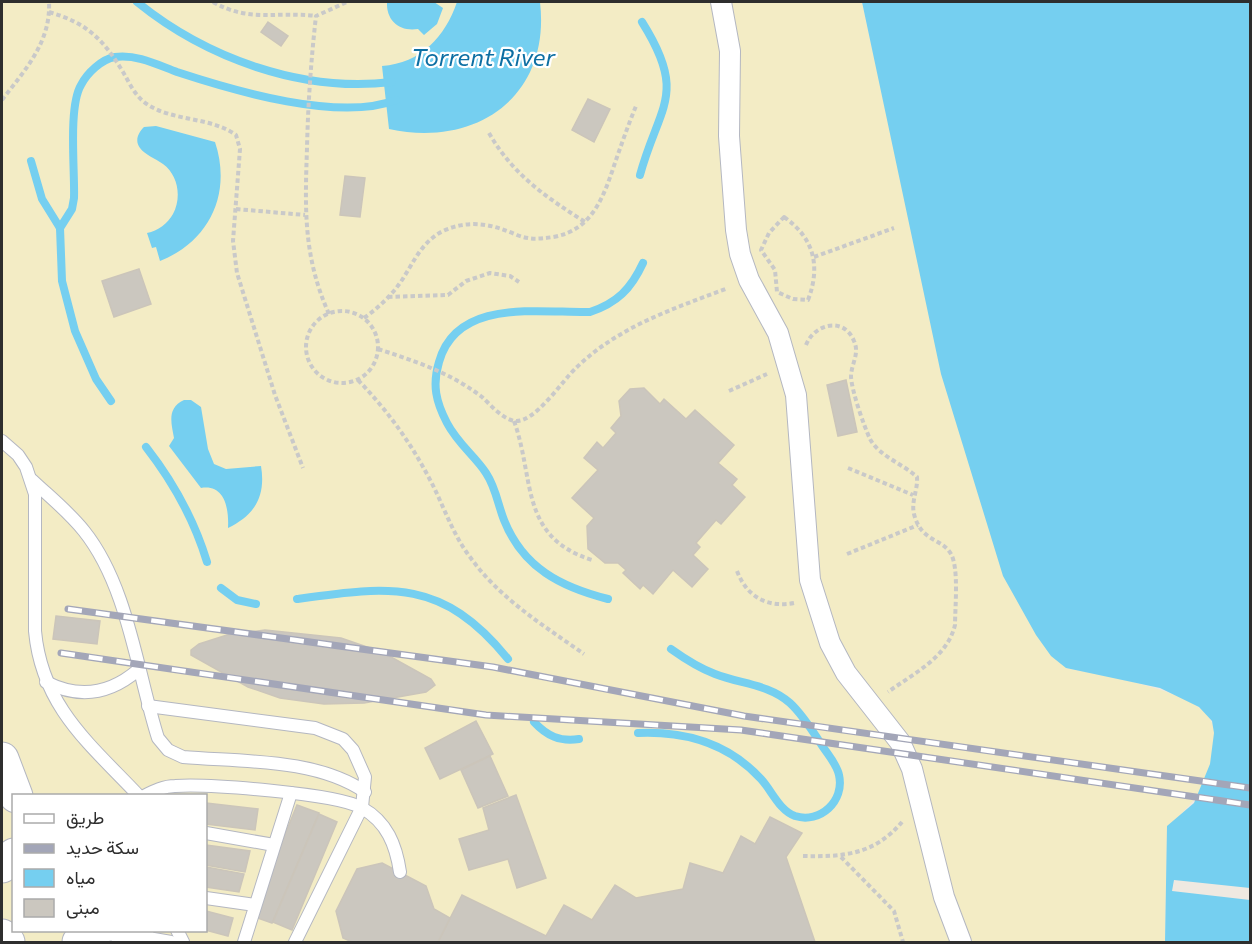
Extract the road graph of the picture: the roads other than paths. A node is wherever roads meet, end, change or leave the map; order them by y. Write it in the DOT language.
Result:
graph roads {
  1 [pos="721,2"];
  2 [pos="2,441"];
  3 [pos="32,480"];
  4 [pos="138,670"];
  5 [pos="46,682"];
  6 [pos="148,706"];
  7 [pos="2,759"];
  8 [pos="365,792"];
  9 [pos="291,793"];
  10 [pos="16,794"];
  11 [pos="138,794"];
  12 [pos="147,794"];
  13 [pos="362,807"];
  14 [pos="207,833"];
  15 [pos="274,845"];
  16 [pos="400,872"];
  17 [pos="207,898"];
  18 [pos="255,905"];
  19 [pos="2,936"];
  20 [pos="84,937"];
  21 [pos="133,939"];
  22 [pos="8,942"];
  23 [pos="171,942"];
  24 [pos="244,942"];
  25 [pos="295,942"];
  26 [pos="961,942"];
  1 -- 26 [label="street"];
  2 -- 3 [label="lane"];
  3 -- 4 [label="lane"];
  3 -- 5 [label="lane"];
  4 -- 5 [label="lane"];
  4 -- 6 [label="lane"];
  5 -- 11 [label="lane"];
  6 -- 8 [label="lane"];
  6 -- 8 [label="lane"];
  7 -- 10 [label="main road"];
  8 -- 13 [label="lane"];
  9 -- 12 [label="lane"];
  9 -- 13 [label="lane"];
  9 -- 15 [label="lane"];
  13 -- 16 [label="lane"];
  13 -- 25 [label="lane"];
  14 -- 15 [label="lane"];
  15 -- 18 [label="lane"];
  17 -- 18 [label="lane"];
  18 -- 24 [label="lane"];
  19 -- 22 [label="main road"];
  20 -- 21 [label="lane"];
  21 -- 23 [label="lane"];
}
